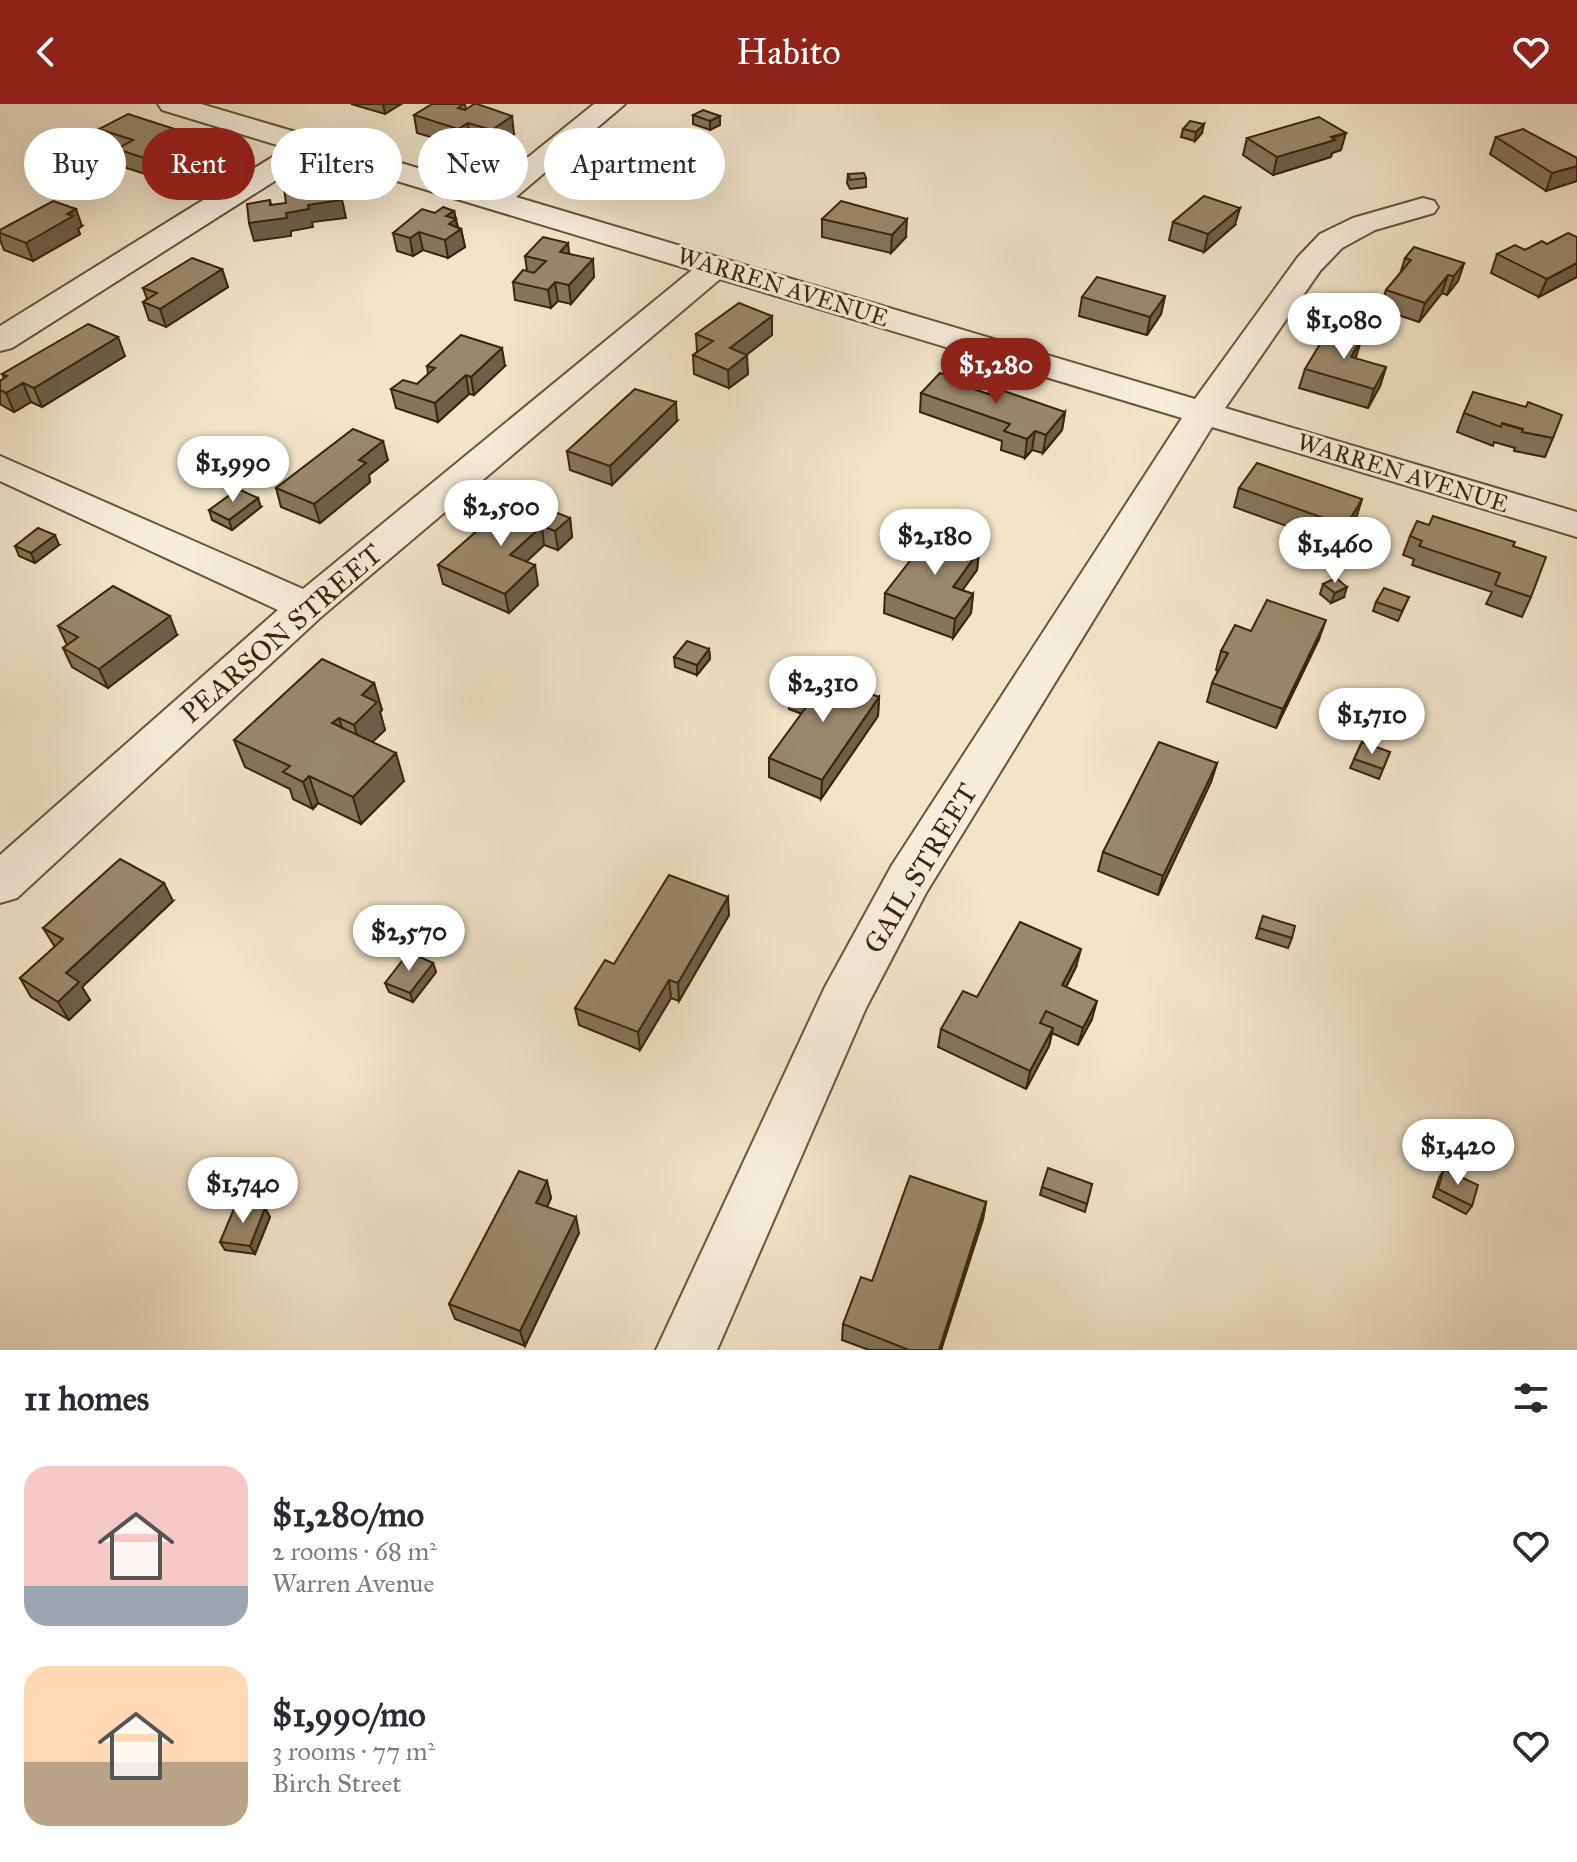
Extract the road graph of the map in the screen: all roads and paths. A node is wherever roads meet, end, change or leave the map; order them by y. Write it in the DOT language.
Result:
graph roads {
  1 [pos="172,104"];
  2 [pos="611,104"];
  3 [pos="271,133"];
  4 [pos="271,170"];
  5 [pos="528,173"];
  6 [pos="495,200"];
  7 [pos="1423,207"];
  8 [pos="716,266"];
  9 [pos="0,341"];
  10 [pos="1203,413"];
  11 [pos="0,467"];
  12 [pos="1577,525"];
  13 [pos="307,607"];
  14 [pos="0,884"];
  15 [pos="686,1350"];
  1 -- 3 [label="street, WARREN AVENUE"];
  2 -- 5 [label="street"];
  4 -- 9 [label="street"];
  6 -- 8 [label="street, WARREN AVENUE"];
  7 -- 10 [label="street, GAIL STREET"];
  8 -- 10 [label="street, WARREN AVENUE"];
  8 -- 13 [label="street, PEARSON STREET"];
  10 -- 12 [label="street, WARREN AVENUE"];
  10 -- 15 [label="street, GAIL STREET"];
  11 -- 13 [label="street"];
  13 -- 14 [label="street, PEARSON STREET"];
}
